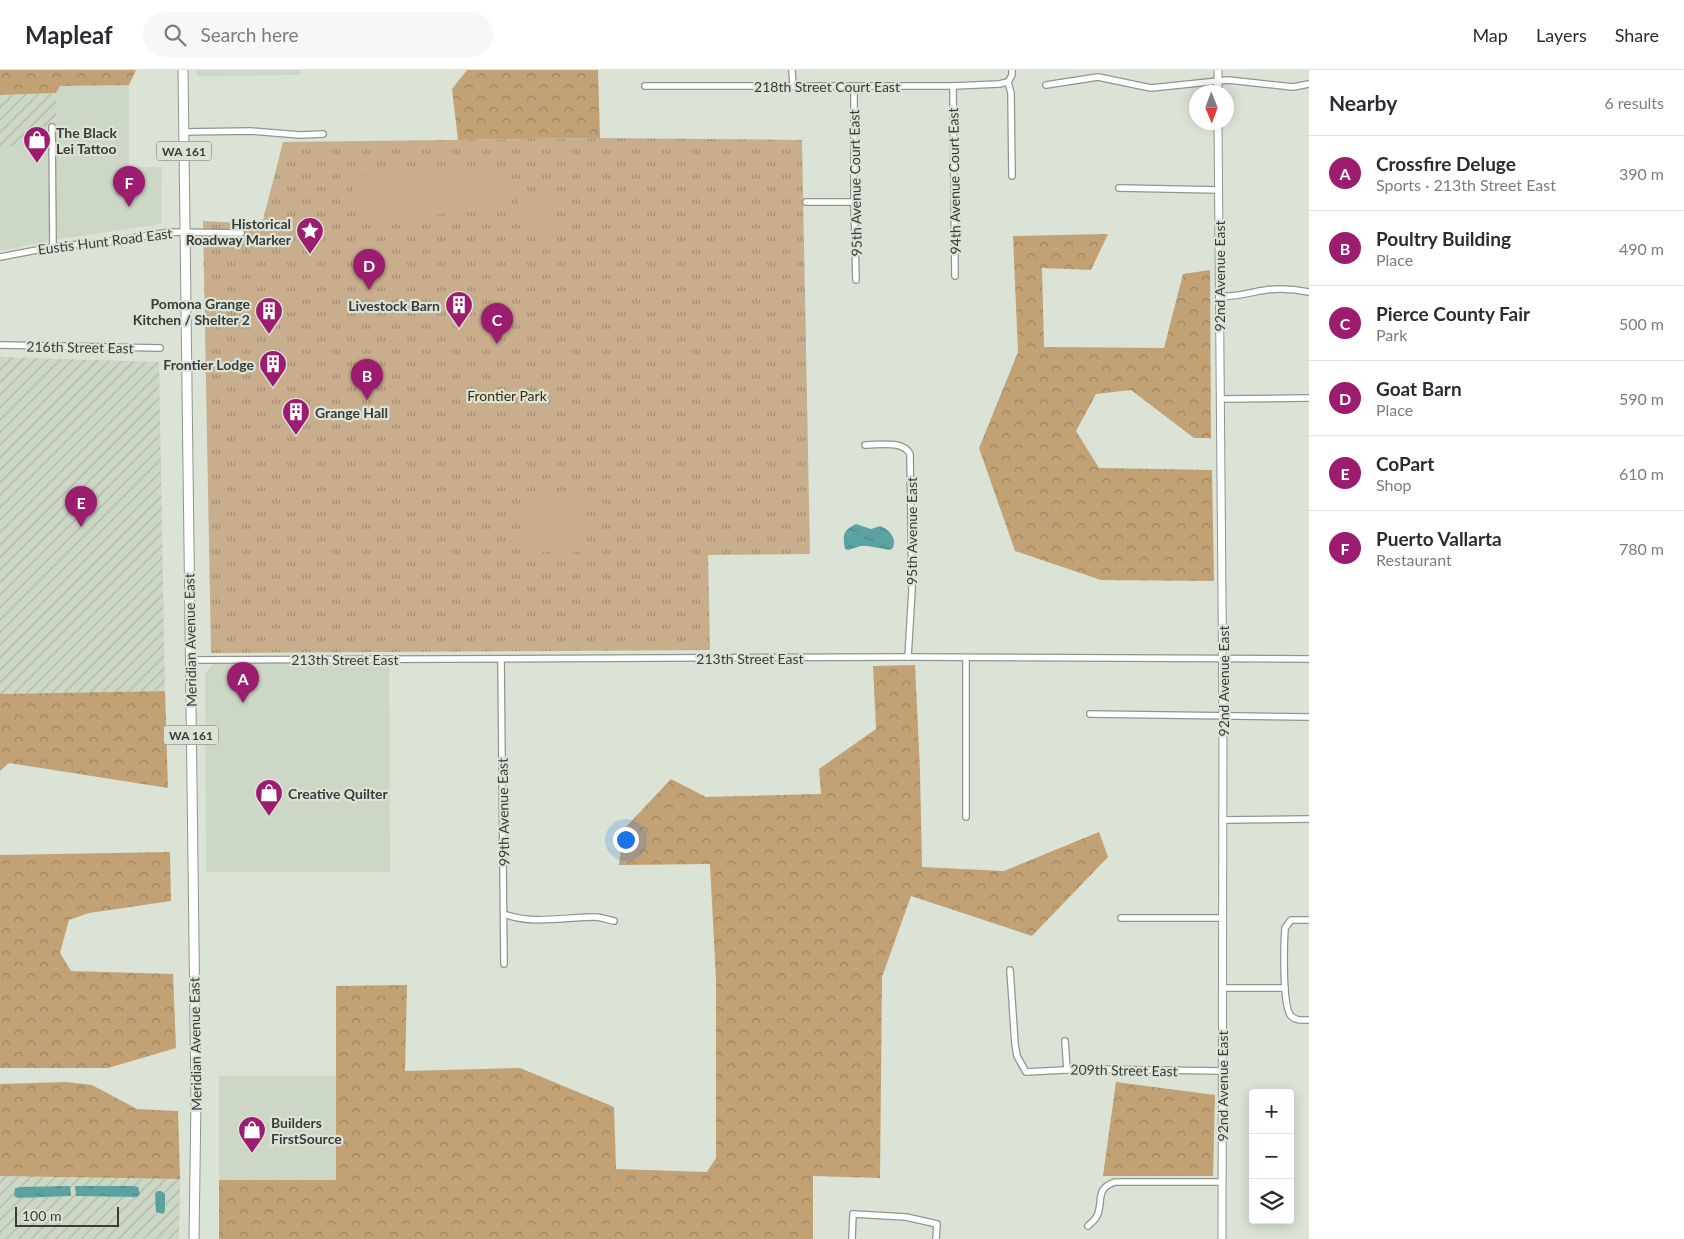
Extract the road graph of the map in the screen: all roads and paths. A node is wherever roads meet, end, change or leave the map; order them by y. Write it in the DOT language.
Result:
graph roads {
  1 [pos="183,70"];
  2 [pos="792,70"];
  3 [pos="1012,70"];
  4 [pos="1218,70"];
  5 [pos="1008,82"];
  6 [pos="1218,82"];
  7 [pos="1309,84"];
  8 [pos="1046,85"];
  9 [pos="645,86"];
  10 [pos="792,86"];
  11 [pos="854,86"];
  12 [pos="953,86"];
  13 [pos="52,127"];
  14 [pos="1218,130"];
  15 [pos="183,132"];
  16 [pos="323,134"];
  17 [pos="1012,176"];
  18 [pos="1119,188"];
  19 [pos="1219,190"];
  20 [pos="806,202"];
  21 [pos="854,202"];
  22 [pos="184,231"];
  23 [pos="241,233"];
  24 [pos="53,246"];
  25 [pos="0,258"];
  26 [pos="955,276"];
  27 [pos="856,280"];
  28 [pos="1309,292"];
  29 [pos="1219,296"];
  30 [pos="0,345"];
  31 [pos="160,348"];
  32 [pos="1309,398"];
  33 [pos="1220,399"];
  34 [pos="865,445"];
  35 [pos="908,658"];
  36 [pos="966,658"];
  37 [pos="1222,658"];
  38 [pos="501,659"];
  39 [pos="1309,659"];
  40 [pos="190,660"];
  41 [pos="1090,714"];
  42 [pos="1223,717"];
  43 [pos="1309,717"];
  44 [pos="966,817"];
  45 [pos="1309,819"];
  46 [pos="1222,820"];
  47 [pos="504,914"];
  48 [pos="1121,918"];
  49 [pos="1222,918"];
  50 [pos="1309,920"];
  51 [pos="614,921"];
  52 [pos="504,964"];
  53 [pos="1010,970"];
  54 [pos="1222,988"];
  55 [pos="1285,988"];
  56 [pos="1309,1020"];
  57 [pos="1065,1041"];
  58 [pos="1067,1070"];
  59 [pos="1223,1072"];
  60 [pos="1222,1182"];
  61 [pos="1088,1226"];
  62 [pos="194,1239"];
  63 [pos="852,1239"];
  64 [pos="936,1239"];
  65 [pos="1222,1239"];
  1 -- 15 [label="main road, Meridian Avenue East / WA 161"];
  2 -- 10 [label="street"];
  3 -- 5 [label="street"];
  4 -- 6 [label="street"];
  5 -- 12 [label="street, 218th Street Court East"];
  5 -- 17 [label="street"];
  6 -- 7 [label="street"];
  6 -- 8 [label="street"];
  9 -- 10 [label="street, 218th Street Court East"];
  10 -- 11 [label="street, 218th Street Court East"];
  11 -- 12 [label="street, 218th Street Court East"];
  11 -- 21 [label="street, 95th Avenue Court East"];
  12 -- 26 [label="street, 94th Avenue Court East"];
  13 -- 24 [label="street"];
  14 -- 19 [label="street, 92nd Avenue East"];
  15 -- 16 [label="street"];
  15 -- 22 [label="main road, Meridian Avenue East / WA 161"];
  18 -- 19 [label="street"];
  19 -- 29 [label="street, 92nd Avenue East"];
  20 -- 21 [label="street"];
  21 -- 27 [label="street, 95th Avenue Court East"];
  22 -- 23 [label="street, Eustis Hunt Road East"];
  22 -- 24 [label="street, Eustis Hunt Road East"];
  22 -- 40 [label="main road, Meridian Avenue East / WA 161"];
  24 -- 25 [label="street, Eustis Hunt Road East"];
  28 -- 29 [label="street"];
  29 -- 33 [label="street, 92nd Avenue East"];
  30 -- 31 [label="street, 216th Street East"];
  32 -- 33 [label="street"];
  33 -- 37 [label="street, 92nd Avenue East"];
  34 -- 35 [label="street, 95th Avenue East"];
  35 -- 36 [label="street, 213th Street East"];
  35 -- 38 [label="street, 213th Street East"];
  36 -- 37 [label="street, 213th Street East"];
  36 -- 44 [label="street"];
  37 -- 39 [label="street, 213th Street East"];
  37 -- 42 [label="street, 92nd Avenue East"];
  38 -- 40 [label="street, 213th Street East"];
  38 -- 47 [label="street, 99th Avenue East"];
  40 -- 62 [label="main road, Meridian Avenue East / WA 161"];
  41 -- 42 [label="street"];
  42 -- 43 [label="street"];
  42 -- 46 [label="street, 92nd Avenue East"];
  45 -- 46 [label="street"];
  46 -- 49 [label="street, 92nd Avenue East"];
  47 -- 51 [label="street"];
  47 -- 52 [label="street, 99th Avenue East"];
  48 -- 49 [label="street"];
  49 -- 54 [label="street, 92nd Avenue East"];
  50 -- 55 [label="street"];
  53 -- 58 [label="street, 209th Street East"];
  54 -- 55 [label="street"];
  54 -- 59 [label="street, 92nd Avenue East"];
  55 -- 56 [label="street"];
  57 -- 58 [label="street"];
  58 -- 59 [label="street, 209th Street East"];
  59 -- 60 [label="street, 92nd Avenue East"];
  60 -- 61 [label="street"];
  60 -- 65 [label="street, 92nd Avenue East"];
  63 -- 64 [label="street"];
}
